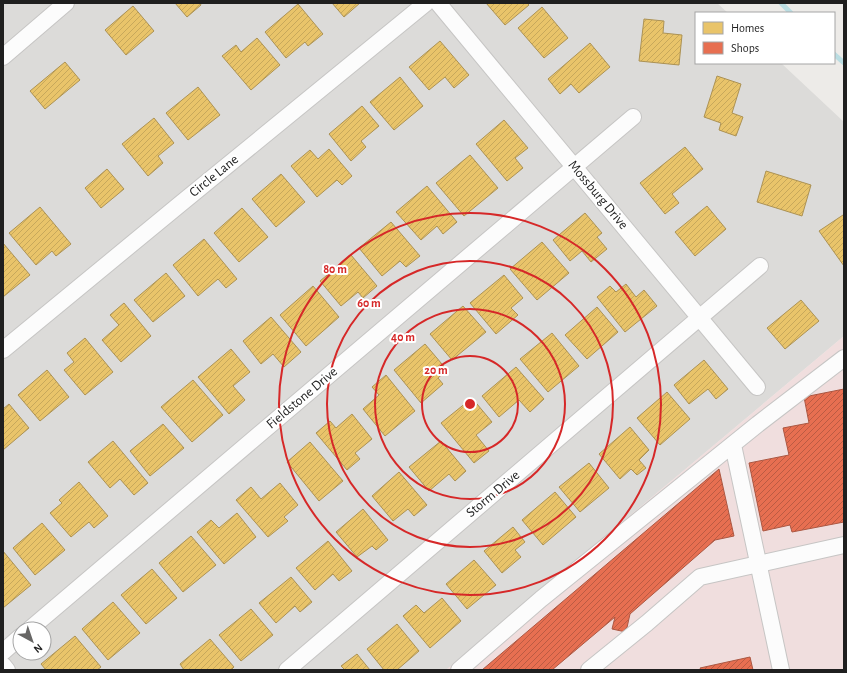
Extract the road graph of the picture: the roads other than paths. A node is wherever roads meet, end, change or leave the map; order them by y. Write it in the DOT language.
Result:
graph roads {
  1 [pos="66,3"];
  2 [pos="426,3"];
  3 [pos="438,3"];
  4 [pos="3,56"];
  5 [pos="633,117"];
  6 [pos="574,167"];
  7 [pos="760,266"];
  8 [pos="700,318"];
  9 [pos="3,350"];
  10 [pos="844,358"];
  11 [pos="757,387"];
  12 [pos="733,445"];
  13 [pos="844,545"];
  14 [pos="758,565"];
  15 [pos="39,621"];
  16 [pos="12,644"];
  17 [pos="3,652"];
  18 [pos="3,666"];
  19 [pos="7,670"];
  20 [pos="287,670"];
  21 [pos="459,670"];
  22 [pos="590,670"];
  23 [pos="781,670"];
  1 -- 4 [label="street"];
  2 -- 9 [label="street, Circle Lane"];
  3 -- 6 [label="street, Mossburg Drive"];
  5 -- 6 [label="street, Fieldstone Drive"];
  6 -- 8 [label="street, Mossburg Drive"];
  6 -- 15 [label="street, Fieldstone Drive"];
  7 -- 8 [label="street, Storm Drive"];
  8 -- 11 [label="street, Mossburg Drive"];
  8 -- 20 [label="street, Storm Drive"];
  10 -- 12 [label="street"];
  12 -- 14 [label="street"];
  12 -- 21 [label="street"];
  13 -- 14 [label="street"];
  14 -- 22 [label="street"];
  14 -- 23 [label="street"];
  16 -- 17 [label="street"];
  18 -- 19 [label="street"];
}
